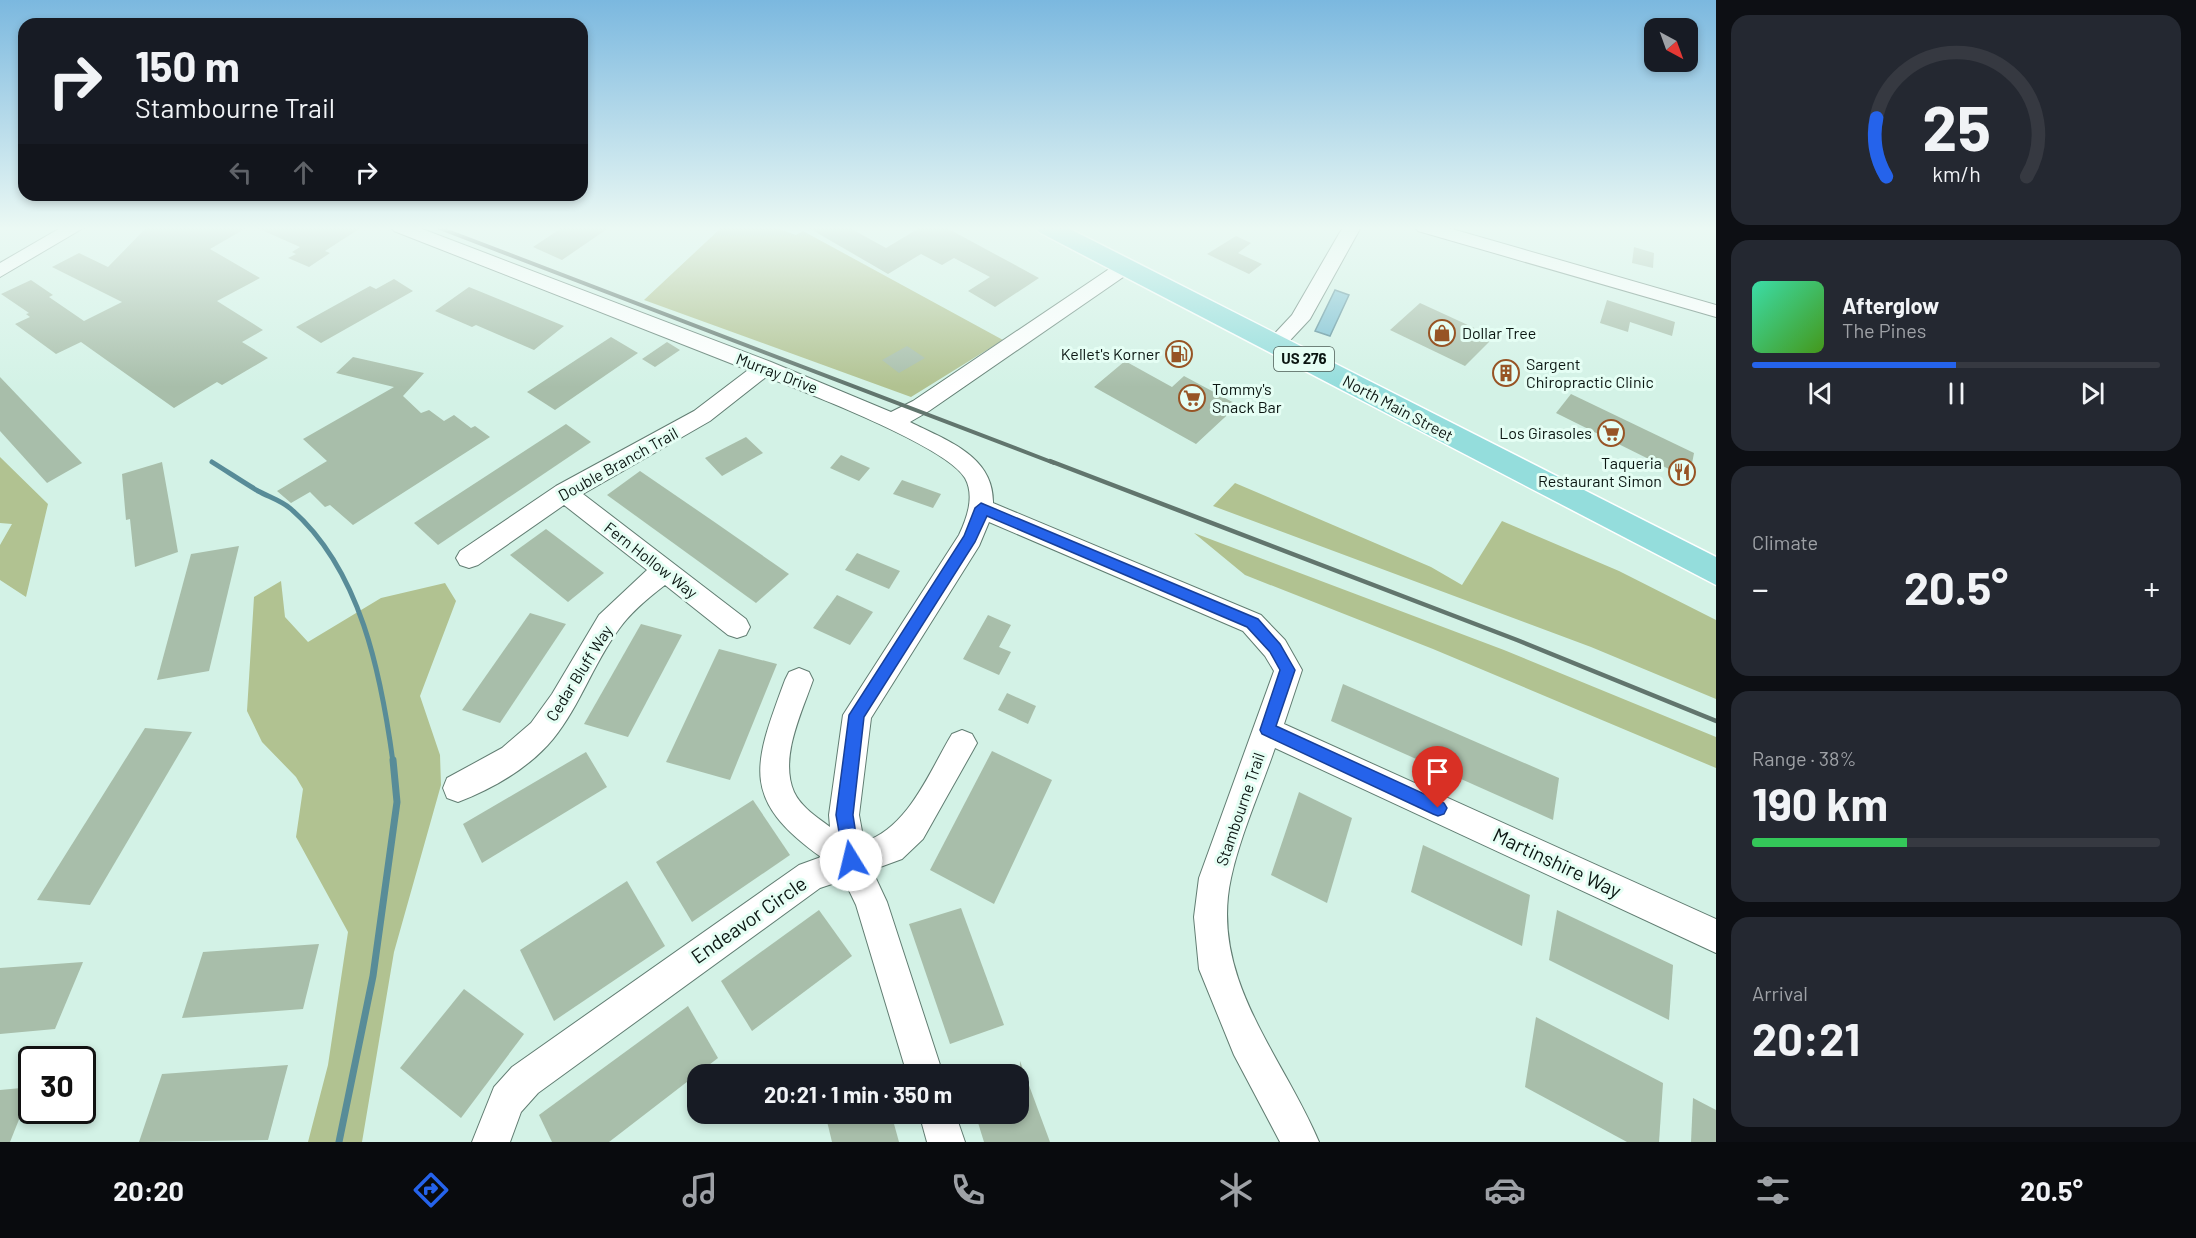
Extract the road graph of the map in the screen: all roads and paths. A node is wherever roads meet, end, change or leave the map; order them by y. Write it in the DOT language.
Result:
graph roads {
  1 [pos="538,280"];
  2 [pos="1106,280"];
  3 [pos="1150,280"];
  4 [pos="1322,280"];
  5 [pos="1609,280"];
  6 [pos="1716,311"];
  7 [pos="1274,345"];
  8 [pos="764,368"];
  9 [pos="893,421"];
  10 [pos="564,492"];
  11 [pos="981,508"];
  12 [pos="469,558"];
  13 [pos="664,570"];
  14 [pos="1716,572"];
  15 [pos="737,627"];
  16 [pos="799,680"];
  17 [pos="1267,730"];
  18 [pos="962,743"];
  19 [pos="458,788"];
  20 [pos="851,860"];
  21 [pos="1716,936"];
  22 [pos="922,1064"];
  23 [pos="940,1124"];
  24 [pos="491,1142"];
  25 [pos="946,1142"];
  26 [pos="1300,1142"];
  1 -- 8 [label="street, Murray Drive"];
  2 -- 9 [label="street"];
  3 -- 7 [label="main road, North Main Street / US 276"];
  4 -- 7 [label="street"];
  5 -- 6 [label="street"];
  7 -- 14 [label="main road, North Main Street / US 276"];
  8 -- 9 [label="street, Murray Drive"];
  8 -- 10 [label="street, Double Branch Trail"];
  9 -- 11 [label="street, Murray Drive"];
  10 -- 12 [label="street, Double Branch Trail"];
  10 -- 13 [label="street, Fern Hollow Way"];
  11 -- 17 [label="street, Stambourne Trail"];
  11 -- 20 [label="street"];
  13 -- 15 [label="street, Fern Hollow Way"];
  13 -- 19 [label="street, Cedar Bluff Way"];
  16 -- 20 [label="street"];
  17 -- 21 [label="street, Martinshire Way"];
  17 -- 26 [label="street, Stambourne Trail"];
  18 -- 20 [label="street, Endeavor Circle"];
  20 -- 22 [label="street"];
  20 -- 24 [label="street, Endeavor Circle"];
  23 -- 25 [label="street"];
}
